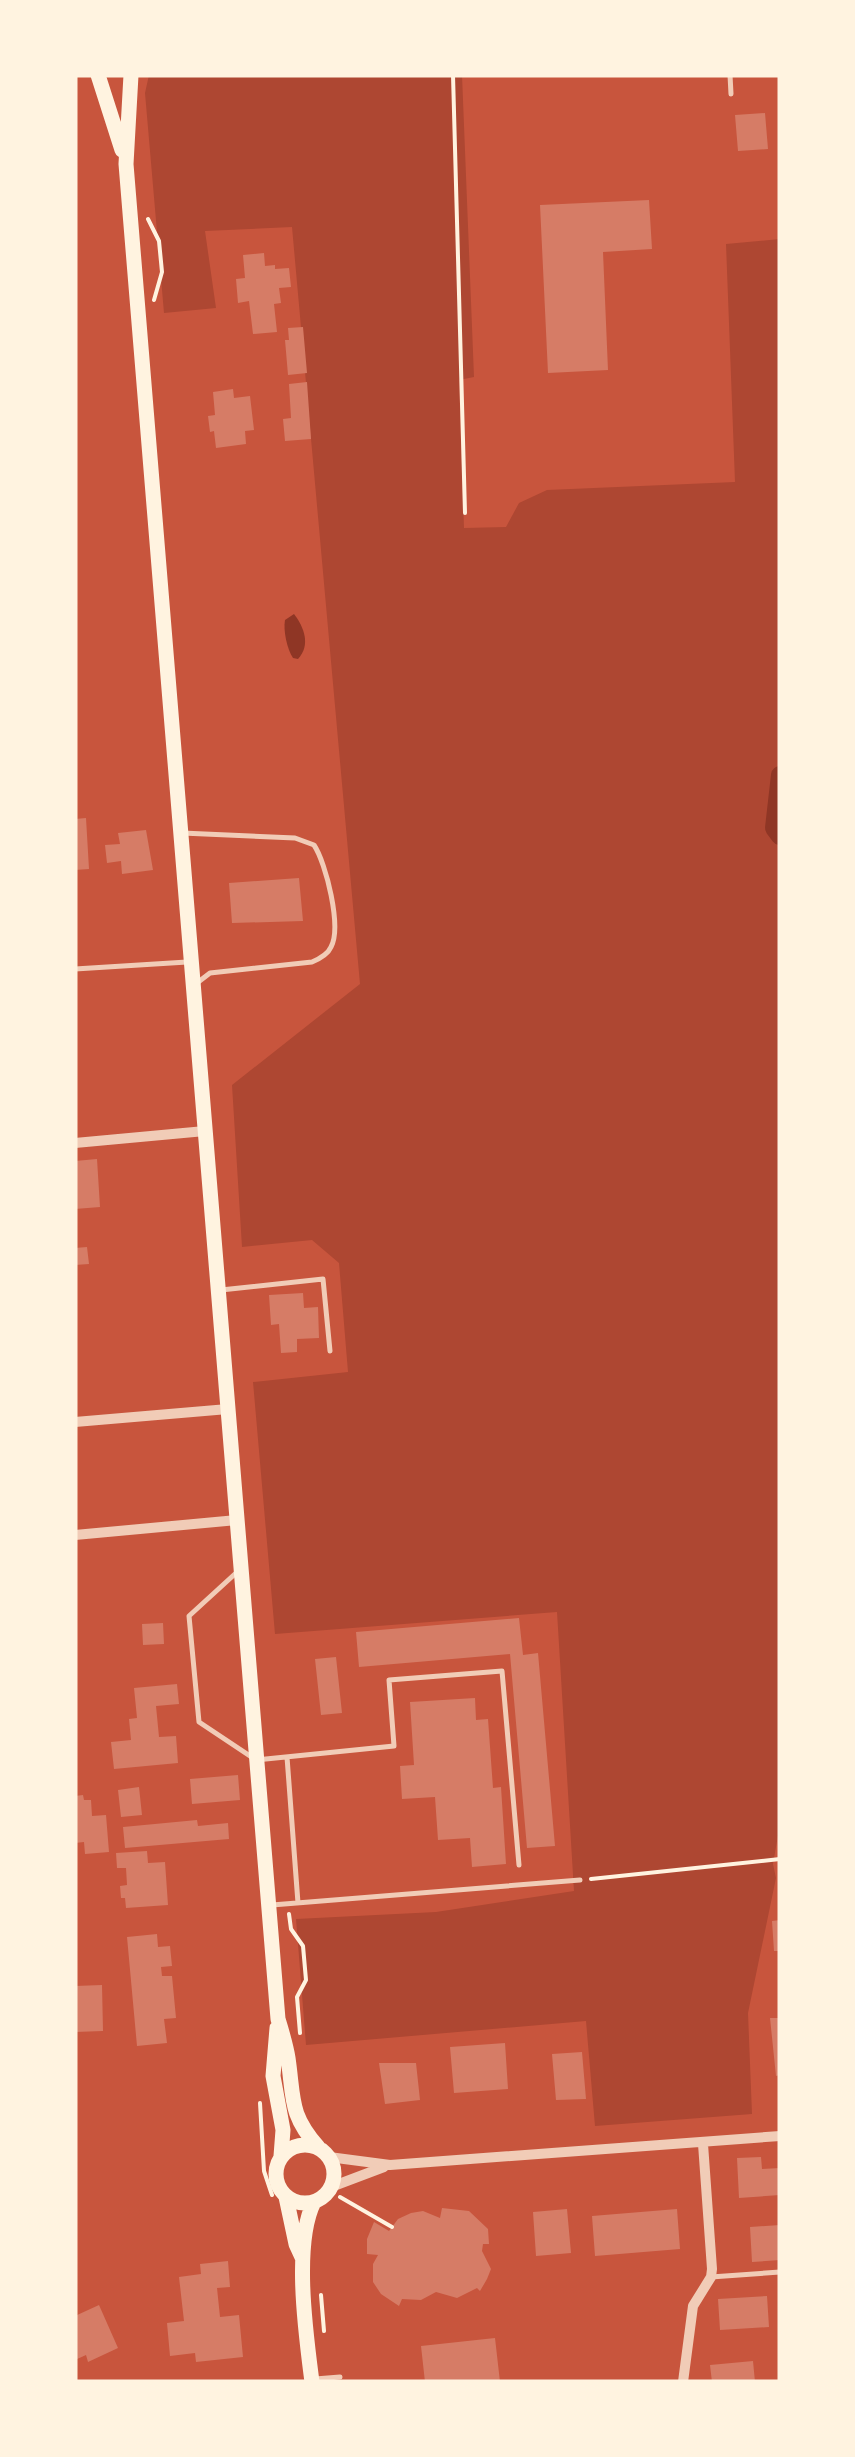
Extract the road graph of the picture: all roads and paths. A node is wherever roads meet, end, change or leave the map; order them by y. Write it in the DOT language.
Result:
graph roads {
  1 [pos="98,75"];
  2 [pos="131,75"];
  3 [pos="453,75"];
  4 [pos="730,75"];
  5 [pos="731,94"];
  6 [pos="126,164"];
  7 [pos="465,514"];
  8 [pos="182,832"];
  9 [pos="192,961"];
  10 [pos="75,968"];
  11 [pos="194,985"];
  12 [pos="206,1131"];
  13 [pos="75,1143"];
  14 [pos="218,1290"];
  15 [pos="330,1351"];
  16 [pos="228,1409"];
  17 [pos="75,1422"];
  18 [pos="237,1520"];
  19 [pos="75,1535"];
  20 [pos="241,1569"];
  21 [pos="287,1757"];
  22 [pos="256,1760"];
  23 [pos="780,1859"];
  24 [pos="519,1865"];
  25 [pos="580,1880"];
  26 [pos="298,1903"];
  27 [pos="268,1906"];
  28 [pos="290,1920"];
  29 [pos="278,2019"];
  30 [pos="300,2041"];
  31 [pos="780,2136"];
  32 [pos="703,2144"];
  33 [pos="324,2152"];
  34 [pos="281,2156"];
  35 [pos="390,2165"];
  36 [pos="353,2188"];
  37 [pos="336,2192"];
  38 [pos="286,2197"];
  39 [pos="314,2202"];
  40 [pos="392,2227"];
  41 [pos="302,2256"];
  42 [pos="780,2272"];
  43 [pos="711,2277"];
  44 [pos="340,2376"];
  45 [pos="312,2381"];
  46 [pos="683,2382"];
  1 -- 6 [label="main road"];
  2 -- 6 [label="main road"];
  3 -- 7 [label="path"];
  4 -- 5 [label="lane"];
  6 -- 8 [label="main road"];
  8 -- 9 [label="main road"];
  8 -- 11 [label="lane"];
  9 -- 10 [label="lane"];
  9 -- 11 [label="main road"];
  11 -- 12 [label="main road"];
  12 -- 13 [label="street"];
  12 -- 14 [label="main road"];
  14 -- 15 [label="lane"];
  14 -- 16 [label="main road"];
  16 -- 17 [label="street"];
  16 -- 18 [label="main road"];
  18 -- 19 [label="street"];
  18 -- 20 [label="main road"];
  20 -- 22 [label="main road"];
  20 -- 22 [label="lane"];
  21 -- 22 [label="lane"];
  21 -- 24 [label="lane"];
  21 -- 26 [label="lane"];
  22 -- 27 [label="main road"];
  23 -- 25 [label="path"];
  25 -- 26 [label="lane"];
  26 -- 27 [label="lane"];
  27 -- 29 [label="main road"];
  28 -- 30 [label="path"];
  29 -- 33 [label="main road"];
  29 -- 34 [label="main road"];
  31 -- 32 [label="street"];
  32 -- 35 [label="street"];
  32 -- 43 [label="street"];
  33 -- 34 [label="main road"];
  33 -- 35 [label="street"];
  33 -- 37 [label="main road"];
  34 -- 38 [label="main road"];
  35 -- 37 [label="street"];
  36 -- 37 [label="path"];
  37 -- 39 [label="main road"];
  37 -- 40 [label="path"];
  38 -- 39 [label="main road"];
  38 -- 41 [label="main road"];
  39 -- 41 [label="main road"];
  41 -- 45 [label="main road"];
  42 -- 43 [label="lane"];
  43 -- 46 [label="street"];
  44 -- 45 [label="lane"];
}
